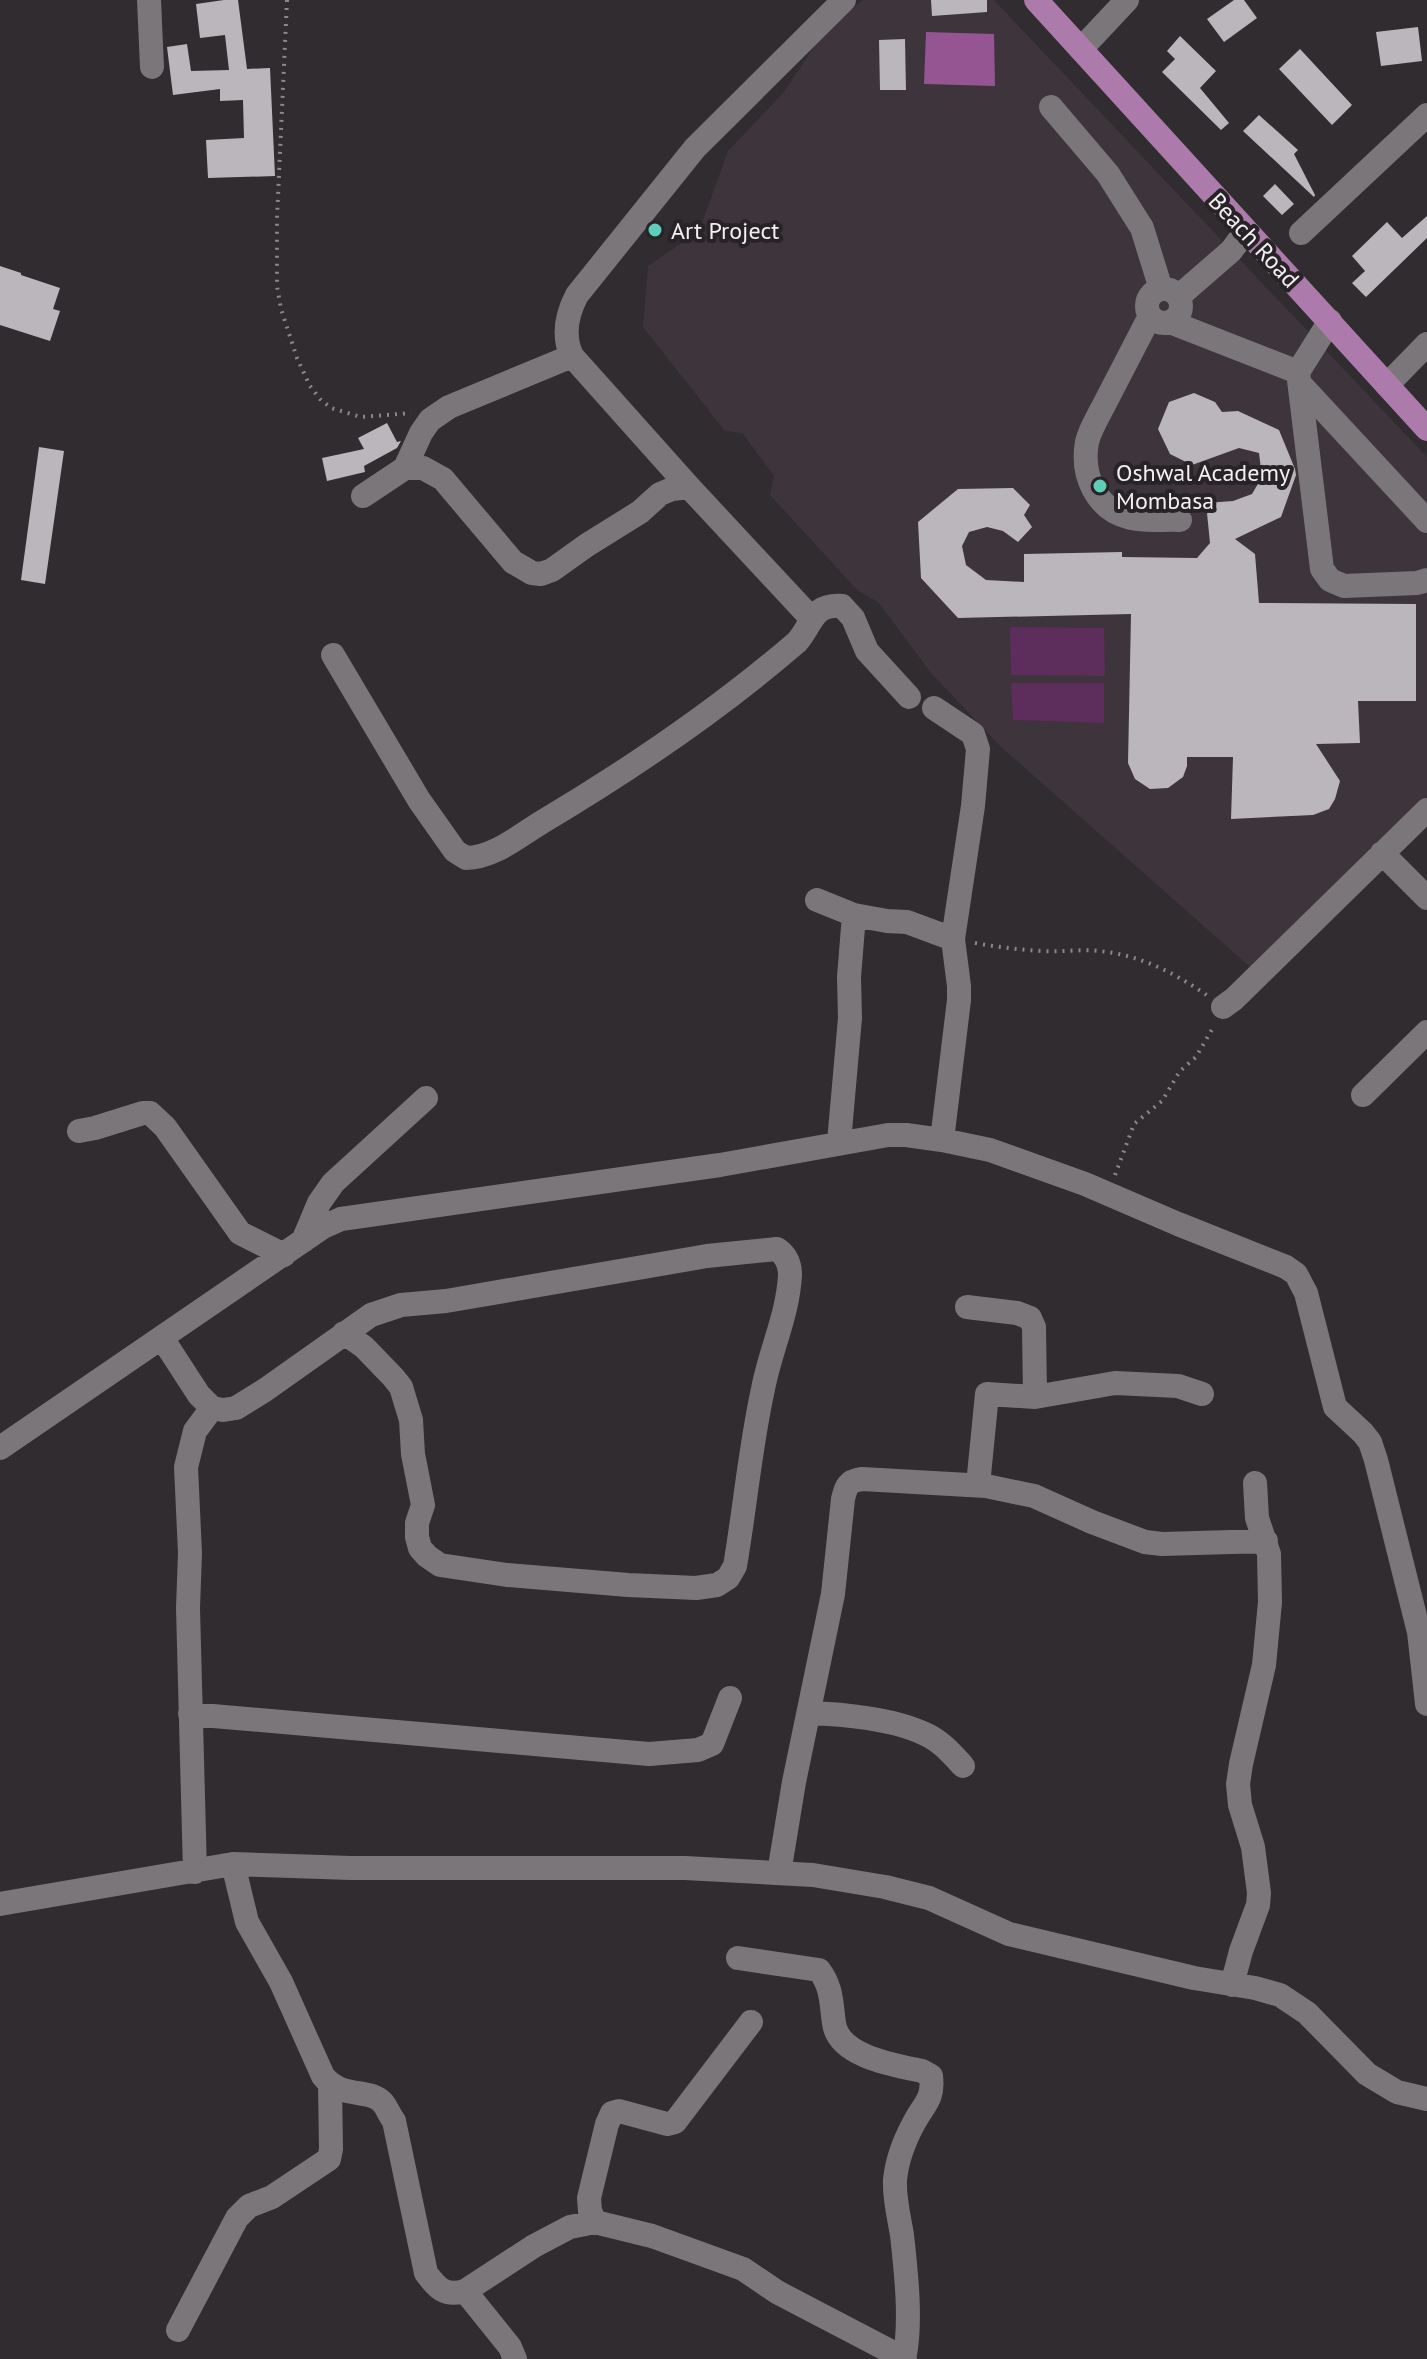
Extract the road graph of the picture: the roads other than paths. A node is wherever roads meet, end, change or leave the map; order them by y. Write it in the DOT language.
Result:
graph roads {
  1 [pos="149,0"];
  2 [pos="844,0"];
  3 [pos="1036,0"];
  4 [pos="1127,0"];
  5 [pos="1081,49"];
  6 [pos="152,67"];
  7 [pos="1051,107"];
  8 [pos="1427,115"];
  9 [pos="1245,232"];
  10 [pos="1301,233"];
  11 [pos="1170,293"];
  12 [pos="1160,319"];
  13 [pos="1330,321"];
  14 [pos="1427,344"];
  15 [pos="572,356"];
  16 [pos="1299,378"];
  17 [pos="1387,385"];
  18 [pos="1427,429"];
  19 [pos="405,468"];
  20 [pos="689,487"];
  21 [pos="363,496"];
  22 [pos="1180,520"];
  23 [pos="1427,521"];
  24 [pos="1427,580"];
  25 [pos="811,618"];
  26 [pos="333,655"];
  27 [pos="909,697"];
  28 [pos="934,708"];
  29 [pos="1427,810"];
  30 [pos="1382,853"];
  31 [pos="1427,898"];
  32 [pos="817,900"];
  33 [pos="854,915"];
  34 [pos="953,939"];
  35 [pos="1223,1007"];
  36 [pos="1427,1032"];
  37 [pos="1363,1095"];
  38 [pos="426,1098"];
  39 [pos="79,1131"];
  40 [pos="942,1140"];
  41 [pos="839,1142"];
  42 [pos="294,1248"];
  43 [pos="967,1307"];
  44 [pos="344,1333"];
  45 [pos="162,1338"];
  46 [pos="1202,1394"];
  47 [pos="1035,1397"];
  48 [pos="212,1408"];
  49 [pos="0,1448"];
  50 [pos="1255,1483"];
  51 [pos="978,1485"];
  52 [pos="1266,1541"];
  53 [pos="730,1698"];
  54 [pos="1427,1704"];
  55 [pos="809,1713"];
  56 [pos="190,1714"];
  57 [pos="963,1766"];
  58 [pos="233,1864"];
  59 [pos="195,1872"];
  60 [pos="779,1873"];
  61 [pos="0,1904"];
  62 [pos="738,1958"];
  63 [pos="1232,1985"];
  64 [pos="751,2022"];
  65 [pos="330,2084"];
  66 [pos="1427,2099"];
  67 [pos="595,2222"];
  68 [pos="465,2291"];
  69 [pos="178,2330"];
  70 [pos="515,2359"];
  71 [pos="904,2359"];
  1 -- 6 [label="street"];
  2 -- 15 [label="street"];
  3 -- 5 [label="main road, Beach Road"];
  4 -- 5 [label="street"];
  5 -- 9 [label="main road, Beach Road"];
  7 -- 11 [label="street"];
  8 -- 10 [label="street"];
  9 -- 11 [label="street"];
  9 -- 13 [label="main road, Beach Road"];
  11 -- 12 [label="street"];
  12 -- 16 [label="street"];
  12 -- 22 [label="street"];
  13 -- 16 [label="street"];
  13 -- 17 [label="main road, Beach Road"];
  14 -- 17 [label="street"];
  15 -- 19 [label="street"];
  15 -- 20 [label="street"];
  16 -- 23 [label="street"];
  16 -- 24 [label="street"];
  17 -- 18 [label="main road, Beach Road"];
  19 -- 20 [label="street"];
  19 -- 21 [label="street"];
  20 -- 25 [label="street"];
  25 -- 26 [label="street"];
  25 -- 27 [label="street"];
  28 -- 34 [label="street"];
  29 -- 30 [label="street"];
  30 -- 31 [label="street"];
  30 -- 35 [label="street"];
  32 -- 33 [label="street"];
  33 -- 34 [label="street"];
  33 -- 41 [label="street"];
  34 -- 40 [label="street"];
  36 -- 37 [label="street"];
  38 -- 42 [label="street"];
  39 -- 42 [label="street"];
  40 -- 41 [label="street"];
  40 -- 54 [label="street"];
  41 -- 42 [label="street"];
  42 -- 45 [label="street"];
  43 -- 47 [label="street"];
  44 -- 44 [label="street"];
  44 -- 48 [label="street"];
  45 -- 48 [label="street"];
  45 -- 49 [label="street"];
  46 -- 47 [label="street"];
  47 -- 51 [label="street"];
  48 -- 56 [label="street"];
  50 -- 52 [label="street"];
  51 -- 52 [label="street"];
  51 -- 55 [label="street"];
  52 -- 63 [label="street"];
  53 -- 56 [label="street"];
  55 -- 57 [label="street"];
  55 -- 60 [label="street"];
  56 -- 59 [label="street"];
  58 -- 59 [label="street"];
  58 -- 60 [label="street"];
  58 -- 65 [label="street"];
  59 -- 61 [label="street"];
  60 -- 63 [label="street"];
  62 -- 71 [label="street"];
  63 -- 66 [label="street"];
  64 -- 67 [label="street"];
  65 -- 68 [label="street"];
  65 -- 69 [label="street"];
  67 -- 68 [label="street"];
  67 -- 71 [label="street"];
  68 -- 70 [label="street"];
}
